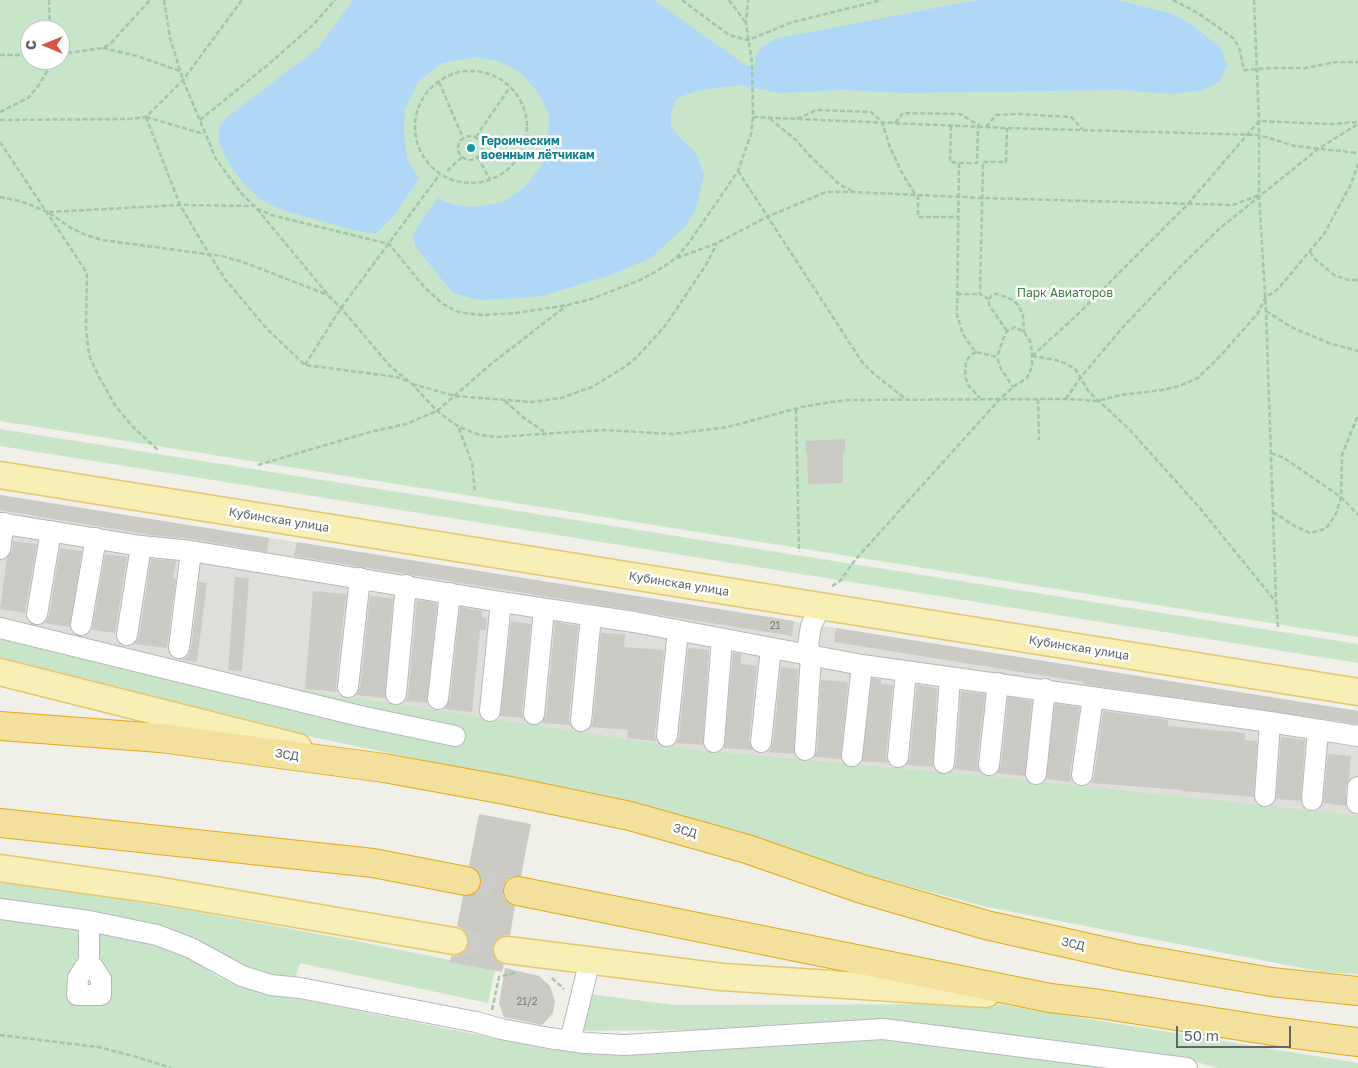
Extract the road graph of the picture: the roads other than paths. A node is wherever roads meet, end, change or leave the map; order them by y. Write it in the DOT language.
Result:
graph roads {
  1 [pos="0,458"];
  2 [pos="0,475"];
  3 [pos="2,523"];
  4 [pos="51,531"];
  5 [pos="96,538"];
  6 [pos="141,546"];
  7 [pos="0,549"];
  8 [pos="191,551"];
  9 [pos="360,578"];
  10 [pos="406,585"];
  11 [pos="450,593"];
  12 [pos="821,600"];
  13 [pos="502,602"];
  14 [pos="544,609"];
  15 [pos="37,614"];
  16 [pos="591,616"];
  17 [pos="82,624"];
  18 [pos="0,628"];
  19 [pos="678,630"];
  20 [pos="127,635"];
  21 [pos="722,639"];
  22 [pos="178,648"];
  23 [pos="771,648"];
  24 [pos="812,656"];
  25 [pos="862,665"];
  26 [pos="906,671"];
  27 [pos="0,672"];
  28 [pos="1358,674"];
  29 [pos="950,676"];
  30 [pos="998,683"];
  31 [pos="348,687"];
  32 [pos="1045,689"];
  33 [pos="1358,692"];
  34 [pos="396,694"];
  35 [pos="1093,697"];
  36 [pos="438,699"];
  37 [pos="490,711"];
  38 [pos="534,714"];
  39 [pos="581,721"];
  40 [pos="1270,722"];
  41 [pos="0,726"];
  42 [pos="1318,730"];
  43 [pos="455,736"];
  44 [pos="667,736"];
  45 [pos="1358,736"];
  46 [pos="714,742"];
  47 [pos="761,742"];
  48 [pos="804,750"];
  49 [pos="852,756"];
  50 [pos="898,757"];
  51 [pos="944,763"];
  52 [pos="989,765"];
  53 [pos="384,768"];
  54 [pos="1036,774"];
  55 [pos="1082,775"];
  56 [pos="1265,796"];
  57 [pos="1312,800"];
  58 [pos="0,823"];
  59 [pos="0,868"];
  60 [pos="466,881"];
  61 [pos="518,891"];
  62 [pos="0,909"];
  63 [pos="89,921"];
  64 [pos="454,941"];
  65 [pos="507,950"];
  66 [pos="590,960"];
  67 [pos="89,961"];
  68 [pos="1358,991"];
  69 [pos="1050,998"];
  70 [pos="570,1041"];
  71 [pos="1358,1042"];
  72 [pos="1187,1068"];
  1 -- 12 [label="main road, Кубинская улица"];
  2 -- 12 [label="main road, Кубинская улица"];
  3 -- 4 [label="lane"];
  3 -- 7 [label="lane"];
  4 -- 5 [label="lane"];
  4 -- 15 [label="lane"];
  5 -- 6 [label="lane"];
  5 -- 17 [label="lane"];
  6 -- 8 [label="lane"];
  6 -- 20 [label="lane"];
  8 -- 9 [label="lane"];
  8 -- 22 [label="lane"];
  9 -- 10 [label="lane"];
  9 -- 31 [label="lane"];
  10 -- 11 [label="lane"];
  10 -- 34 [label="lane"];
  11 -- 13 [label="lane"];
  11 -- 36 [label="lane"];
  12 -- 24 [label="lane"];
  12 -- 28 [label="main road, Кубинская улица"];
  12 -- 33 [label="main road, Кубинская улица"];
  13 -- 14 [label="lane"];
  13 -- 37 [label="lane"];
  14 -- 16 [label="lane"];
  14 -- 38 [label="lane"];
  16 -- 19 [label="lane"];
  16 -- 39 [label="lane"];
  18 -- 43 [label="lane"];
  19 -- 21 [label="lane"];
  19 -- 44 [label="lane"];
  21 -- 23 [label="lane"];
  21 -- 46 [label="lane"];
  23 -- 24 [label="lane"];
  23 -- 47 [label="lane"];
  24 -- 25 [label="lane"];
  24 -- 48 [label="lane"];
  25 -- 26 [label="lane"];
  25 -- 49 [label="lane"];
  26 -- 29 [label="lane"];
  26 -- 50 [label="lane"];
  27 -- 53 [label="main road"];
  29 -- 30 [label="lane"];
  29 -- 51 [label="lane"];
  30 -- 32 [label="lane"];
  30 -- 52 [label="lane"];
  32 -- 35 [label="lane"];
  32 -- 54 [label="lane"];
  35 -- 40 [label="lane"];
  35 -- 55 [label="lane"];
  40 -- 42 [label="lane"];
  40 -- 56 [label="lane"];
  41 -- 53 [label="highway, ЗСД"];
  42 -- 45 [label="lane"];
  42 -- 57 [label="lane"];
  53 -- 68 [label="highway, ЗСД"];
  58 -- 60 [label="highway"];
  59 -- 64 [label="main road"];
  61 -- 69 [label="highway"];
  62 -- 63 [label="lane"];
  63 -- 67 [label="lane"];
  63 -- 70 [label="lane"];
  65 -- 66 [label="main road"];
  66 -- 69 [label="main road"];
  66 -- 70 [label="lane"];
  69 -- 71 [label="highway"];
  70 -- 72 [label="lane"];
}
